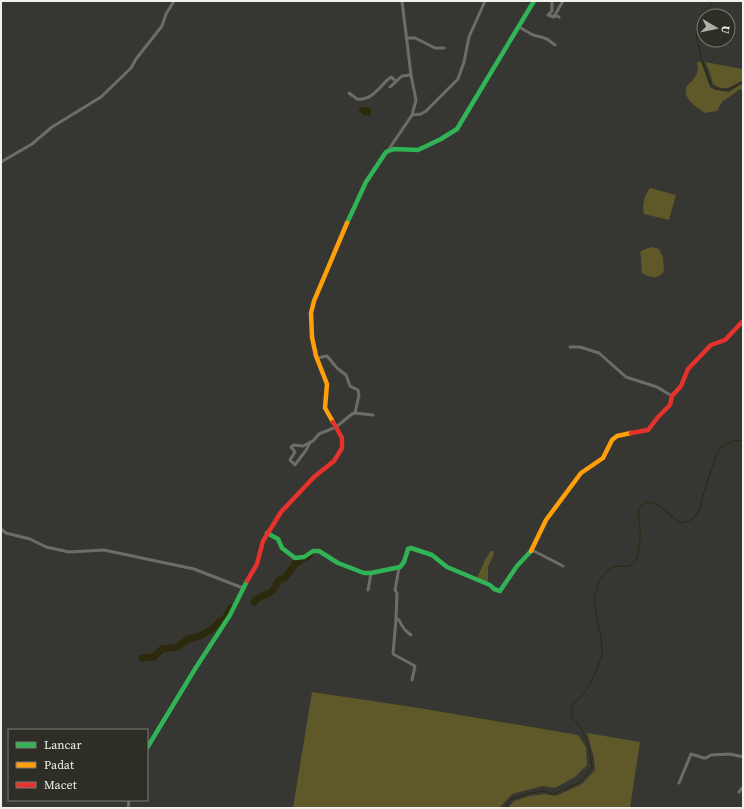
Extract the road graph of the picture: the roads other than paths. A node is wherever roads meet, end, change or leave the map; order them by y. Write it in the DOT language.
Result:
graph roads {
  1 [pos="174,1"];
  2 [pos="402,1"];
  3 [pos="485,1"];
  4 [pos="534,1"];
  5 [pos="552,1"];
  6 [pos="563,1"];
  7 [pos="555,16"];
  8 [pos="559,17"];
  9 [pos="519,27"];
  10 [pos="406,38"];
  11 [pos="555,45"];
  12 [pos="444,48"];
  13 [pos="411,75"];
  14 [pos="396,81"];
  15 [pos="390,87"];
  16 [pos="349,93"];
  17 [pos="412,115"];
  18 [pos="386,152"];
  19 [pos="1,162"];
  20 [pos="743,321"];
  21 [pos="570,347"];
  22 [pos="317,358"];
  23 [pos="672,396"];
  24 [pos="356,413"];
  25 [pos="373,415"];
  26 [pos="336,427"];
  27 [pos="310,442"];
  28 [pos="1,529"];
  29 [pos="267,533"];
  30 [pos="532,550"];
  31 [pos="563,566"];
  32 [pos="399,568"];
  33 [pos="371,573"];
  34 [pos="243,588"];
  35 [pos="368,590"];
  36 [pos="396,619"];
  37 [pos="411,635"];
  38 [pos="412,680"];
  39 [pos="148,746"];
  40 [pos="743,757"];
  41 [pos="679,783"];
  42 [pos="743,787"];
  43 [pos="739,792"];
  1 -- 19 [label="street"];
  2 -- 10 [label="street"];
  3 -- 17 [label="street"];
  4 -- 9 [label="street"];
  5 -- 7 [label="street"];
  6 -- 7 [label="street"];
  7 -- 8 [label="street"];
  9 -- 11 [label="street"];
  9 -- 18 [label="street"];
  10 -- 12 [label="street"];
  10 -- 13 [label="street"];
  13 -- 14 [label="street"];
  13 -- 17 [label="street"];
  14 -- 15 [label="street"];
  14 -- 16 [label="street"];
  17 -- 18 [label="street"];
  18 -- 22 [label="street"];
  20 -- 23 [label="street"];
  21 -- 23 [label="street"];
  22 -- 24 [label="street"];
  22 -- 26 [label="street"];
  23 -- 30 [label="street"];
  24 -- 25 [label="street"];
  24 -- 26 [label="street"];
  26 -- 27 [label="street"];
  26 -- 29 [label="street"];
  27 -- 27 [label="street"];
  28 -- 34 [label="street"];
  29 -- 33 [label="street"];
  29 -- 34 [label="street"];
  30 -- 31 [label="street"];
  30 -- 32 [label="street"];
  32 -- 33 [label="street"];
  32 -- 36 [label="street"];
  33 -- 35 [label="street"];
  34 -- 39 [label="street"];
  36 -- 37 [label="street"];
  36 -- 38 [label="street"];
  40 -- 41 [label="street"];
  42 -- 43 [label="street"];
}
